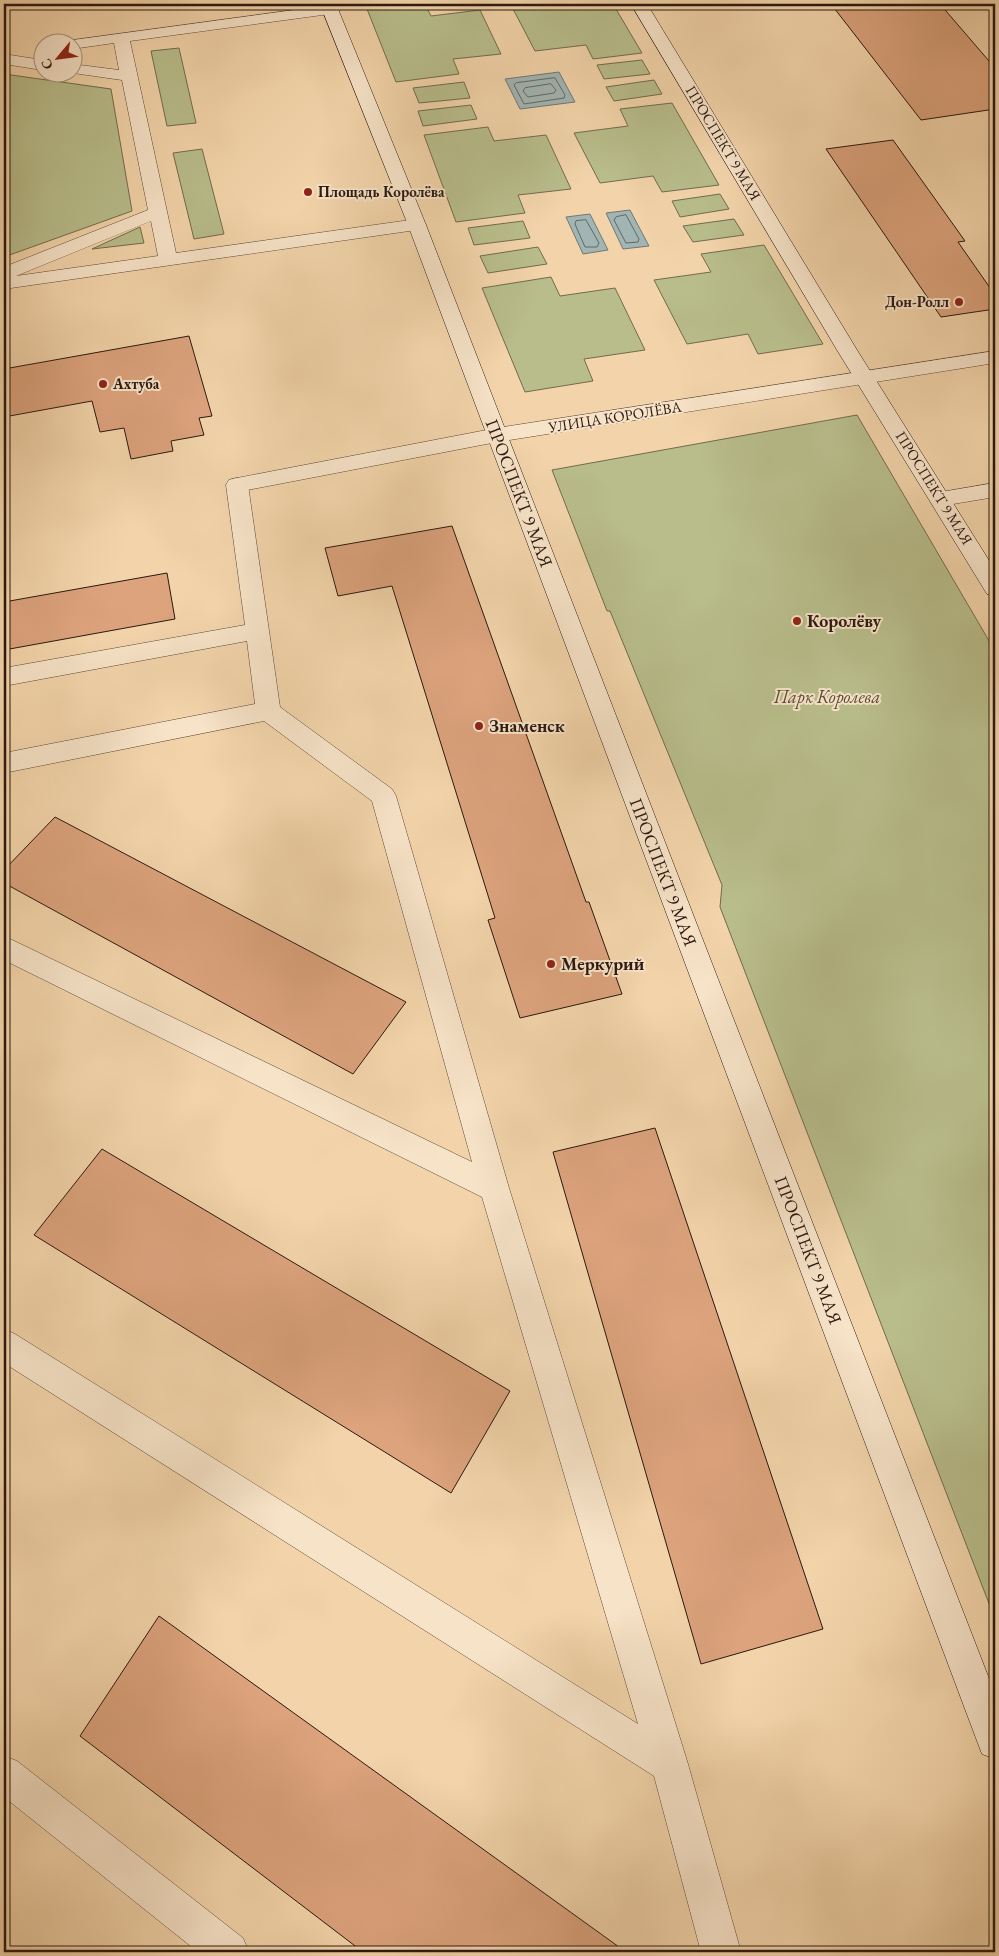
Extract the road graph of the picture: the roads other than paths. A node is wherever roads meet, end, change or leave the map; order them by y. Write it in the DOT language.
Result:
graph roads {
  1 [pos="639,4"];
  2 [pos="329,7"];
  3 [pos="121,38"];
  4 [pos="82,43"];
  5 [pos="32,49"];
  6 [pos="4,53"];
  7 [pos="4,60"];
  8 [pos="32,64"];
  9 [pos="82,70"];
  10 [pos="128,76"];
  11 [pos="158,212"];
  12 [pos="417,226"];
  13 [pos="168,261"];
  14 [pos="4,273"];
  15 [pos="4,283"];
  16 [pos="995,357"];
  17 [pos="864,377"];
  18 [pos="497,436"];
  19 [pos="995,490"];
  20 [pos="941,499"];
  21 [pos="995,588"];
  22 [pos="257,631"];
  23 [pos="4,676"];
  24 [pos="268,711"];
  25 [pos="4,764"];
  26 [pos="4,946"];
  27 [pos="494,1188"];
  28 [pos="4,1345"];
  29 [pos="995,1741"];
  30 [pos="669,1764"];
  31 [pos="4,1774"];
  32 [pos="229,1952"];
  33 [pos="721,1952"];
  1 -- 17 [label="street, ПРОСПЕКТ 9 МАЯ"];
  2 -- 3 [label="street"];
  2 -- 12 [label="street, ПРОСПЕКТ 9 МАЯ"];
  3 -- 4 [label="street"];
  3 -- 10 [label="street"];
  5 -- 6 [label="street"];
  7 -- 8 [label="street"];
  9 -- 10 [label="street"];
  10 -- 11 [label="street"];
  11 -- 13 [label="street"];
  11 -- 14 [label="street"];
  12 -- 13 [label="street"];
  12 -- 18 [label="street, ПРОСПЕКТ 9 МАЯ"];
  13 -- 15 [label="street"];
  16 -- 17 [label="street, УЛИЦА КОРОЛЁВА"];
  17 -- 18 [label="street, УЛИЦА КОРОЛЁВА"];
  17 -- 20 [label="street, ПРОСПЕКТ 9 МАЯ"];
  18 -- 22 [label="street, УЛИЦА КОРОЛЁВА"];
  18 -- 29 [label="street, ПРОСПЕКТ 9 МАЯ"];
  19 -- 20 [label="street"];
  20 -- 21 [label="street, ПРОСПЕКТ 9 МАЯ"];
  22 -- 23 [label="street"];
  22 -- 24 [label="street"];
  24 -- 25 [label="street"];
  24 -- 27 [label="street"];
  26 -- 27 [label="street"];
  27 -- 30 [label="street"];
  28 -- 30 [label="street"];
  30 -- 33 [label="street"];
  31 -- 32 [label="street"];
}
